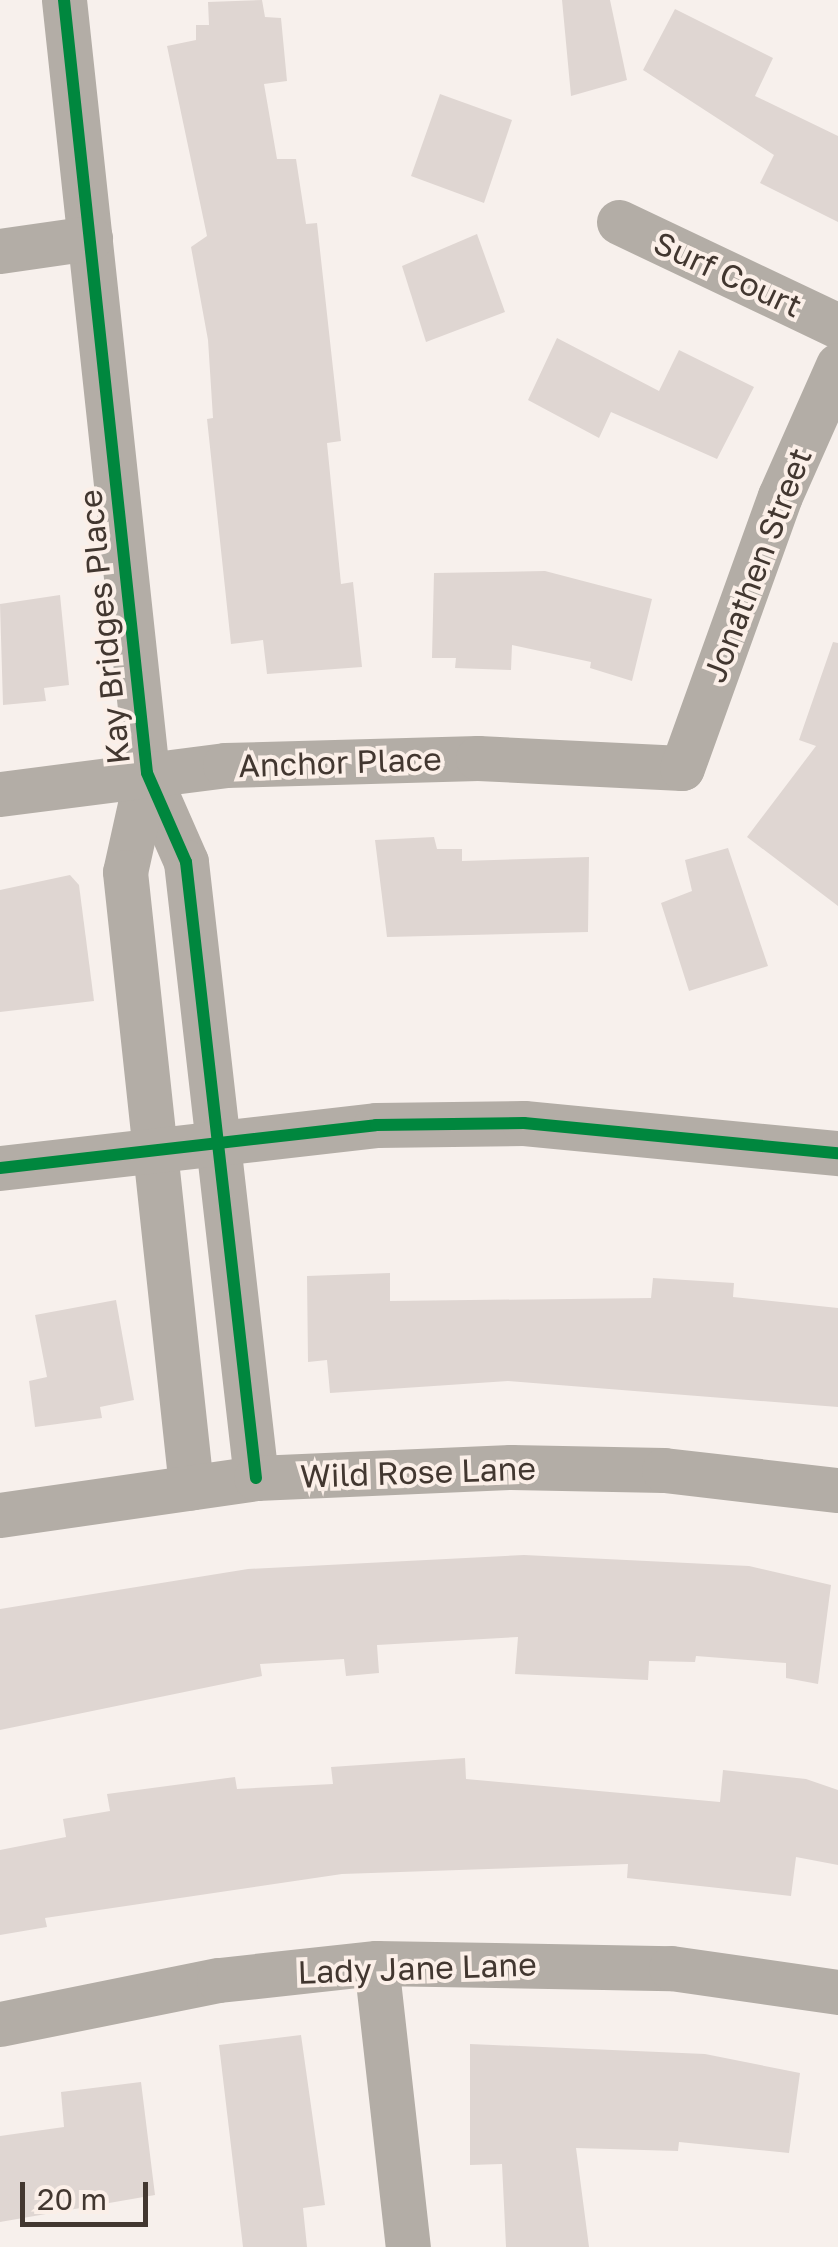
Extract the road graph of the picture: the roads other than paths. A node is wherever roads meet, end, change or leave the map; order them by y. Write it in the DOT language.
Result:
graph roads {
  1 [pos="64,0"];
  2 [pos="619,222"];
  3 [pos="90,238"];
  4 [pos="0,251"];
  5 [pos="838,326"];
  6 [pos="838,365"];
  7 [pos="682,768"];
  8 [pos="148,773"];
  9 [pos="0,794"];
  10 [pos="219,1138"];
  11 [pos="156,1146"];
  12 [pos="838,1153"];
  13 [pos="0,1168"];
  14 [pos="256,1478"];
  15 [pos="191,1487"];
  16 [pos="838,1490"];
  17 [pos="0,1516"];
  18 [pos="376,1964"];
  19 [pos="838,1992"];
  20 [pos="0,2024"];
  21 [pos="408,2247"];
  1 -- 3 [label="street, Kay Bridges Place"];
  2 -- 5 [label="street, Surf Court"];
  3 -- 4 [label="street"];
  3 -- 8 [label="street, Kay Bridges Place"];
  6 -- 7 [label="street, Jonathen Street"];
  7 -- 8 [label="street, Anchor Place"];
  8 -- 9 [label="street, Anchor Place"];
  8 -- 10 [label="street, Kay Bridges Place"];
  8 -- 11 [label="street, Kay Bridges Place"];
  10 -- 11 [label="street"];
  10 -- 12 [label="street"];
  10 -- 14 [label="street, Kay Bridges Place"];
  11 -- 13 [label="street"];
  11 -- 15 [label="street, Kay Bridges Place"];
  14 -- 15 [label="street, Wild Rose Lane"];
  14 -- 16 [label="street, Wild Rose Lane"];
  15 -- 17 [label="street, Wild Rose Lane"];
  18 -- 19 [label="street, Lady Jane Lane"];
  18 -- 20 [label="street, Lady Jane Lane"];
  18 -- 21 [label="street"];
}
